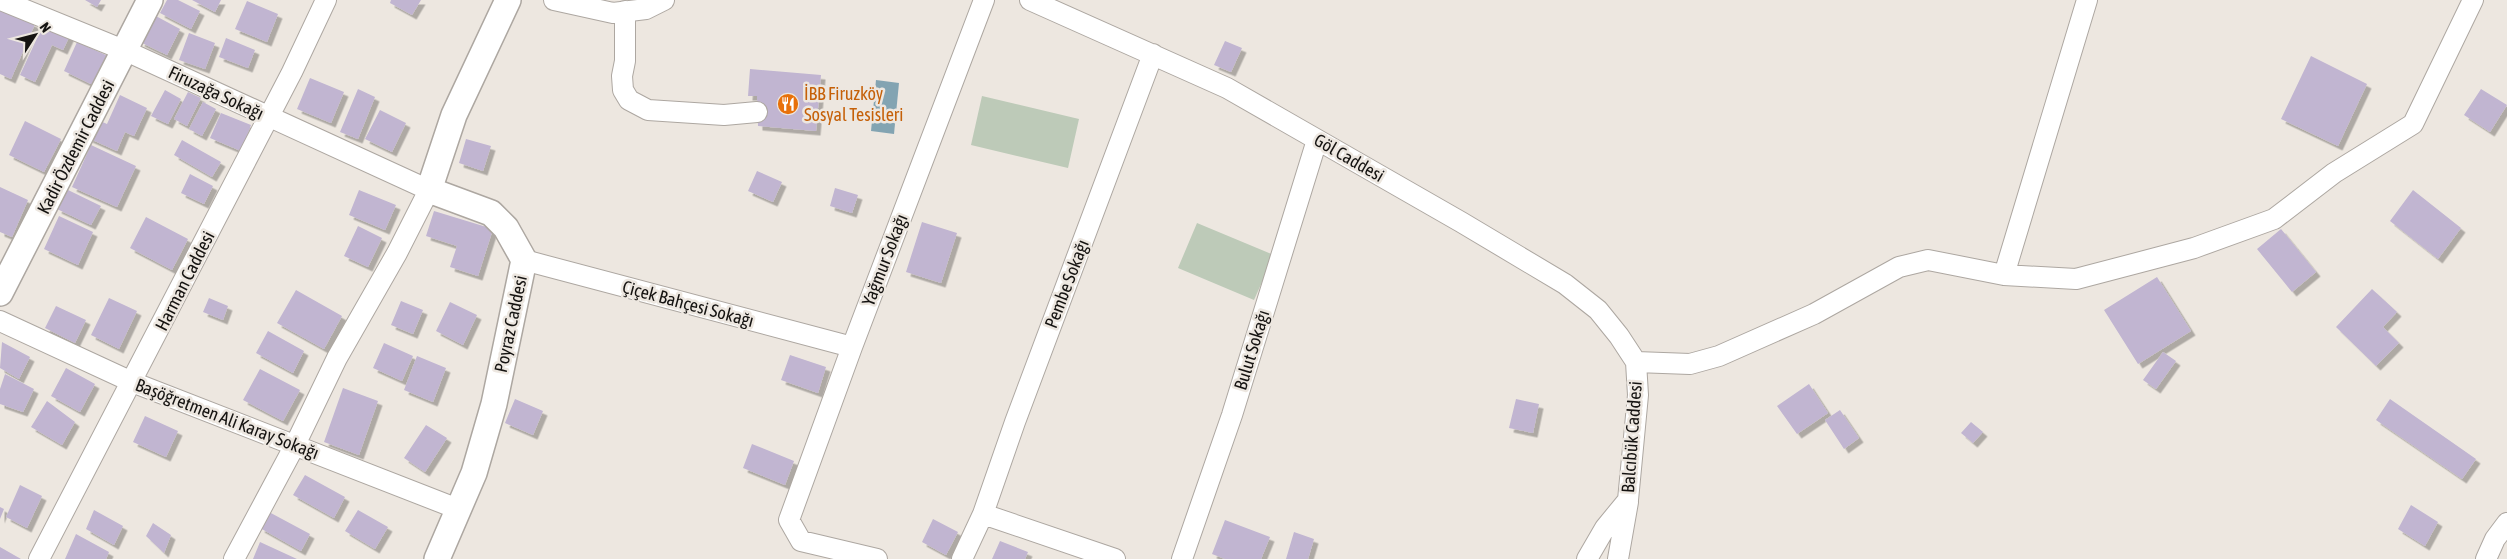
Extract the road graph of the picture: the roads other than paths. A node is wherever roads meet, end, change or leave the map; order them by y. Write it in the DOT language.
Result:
graph roads {
  1 [pos="1,0"];
  2 [pos="150,0"];
  3 [pos="326,0"];
  4 [pos="508,0"];
  5 [pos="554,0"];
  6 [pos="664,0"];
  7 [pos="984,0"];
  8 [pos="1030,0"];
  9 [pos="2087,0"];
  10 [pos="2473,0"];
  11 [pos="625,12"];
  12 [pos="126,51"];
  13 [pos="1153,54"];
  14 [pos="757,112"];
  15 [pos="269,118"];
  16 [pos="1317,140"];
  17 [pos="429,190"];
  18 [pos="524,260"];
  19 [pos="2004,275"];
  20 [pos="0,294"];
  21 [pos="0,321"];
  22 [pos="852,347"];
  23 [pos="1636,362"];
  24 [pos="132,382"];
  25 [pos="295,445"];
  26 [pos="1628,500"];
  27 [pos="458,509"];
  28 [pos="983,514"];
  29 [pos="2507,523"];
  30 [pos="39,559"];
  31 [pos="234,559"];
  32 [pos="437,559"];
  33 [pos="877,559"];
  34 [pos="962,559"];
  35 [pos="1115,559"];
  36 [pos="1182,559"];
  37 [pos="1587,559"];
  38 [pos="1618,559"];
  39 [pos="2486,559"];
  1 -- 12 [label="street, Firuzağa Sokağı"];
  2 -- 12 [label="street, Kadir Özdemir Caddesi"];
  3 -- 15 [label="street, Harman Caddesi"];
  4 -- 17 [label="street"];
  5 -- 11 [label="street"];
  6 -- 11 [label="street"];
  7 -- 22 [label="street, Yağmur Sokağı"];
  8 -- 13 [label="street, Göl Caddesi"];
  9 -- 19 [label="street"];
  10 -- 19 [label="street"];
  11 -- 14 [label="street"];
  12 -- 15 [label="street, Firuzağa Sokağı"];
  12 -- 20 [label="street, Kadir Özdemir Caddesi"];
  13 -- 16 [label="street, Göl Caddesi"];
  13 -- 28 [label="street, Pembe Sokağı"];
  15 -- 17 [label="street, Firuzağa Sokağı"];
  15 -- 24 [label="street, Harman Caddesi"];
  16 -- 23 [label="street, Göl Caddesi"];
  16 -- 36 [label="street, Bulut Sokağı"];
  17 -- 18 [label="street, Poyraz Caddesi"];
  17 -- 25 [label="street"];
  18 -- 22 [label="street, Çiçek Bahçesi Sokağı"];
  18 -- 27 [label="street, Poyraz Caddesi"];
  19 -- 23 [label="street"];
  21 -- 24 [label="street, Başöğretmen Ali Karay Sokağı"];
  22 -- 33 [label="street, Yağmur Sokağı"];
  23 -- 26 [label="street, Balcıbük Caddesi"];
  24 -- 25 [label="street, Başöğretmen Ali Karay Sokağı"];
  24 -- 30 [label="street, Harman Caddesi"];
  25 -- 27 [label="street, Başöğretmen Ali Karay Sokağı"];
  25 -- 31 [label="street"];
  26 -- 37 [label="street, Balcıbük Caddesi"];
  26 -- 38 [label="street"];
  27 -- 32 [label="street, Poyraz Caddesi"];
  28 -- 34 [label="street, Pembe Sokağı"];
  28 -- 35 [label="street"];
  29 -- 39 [label="street"];
}
